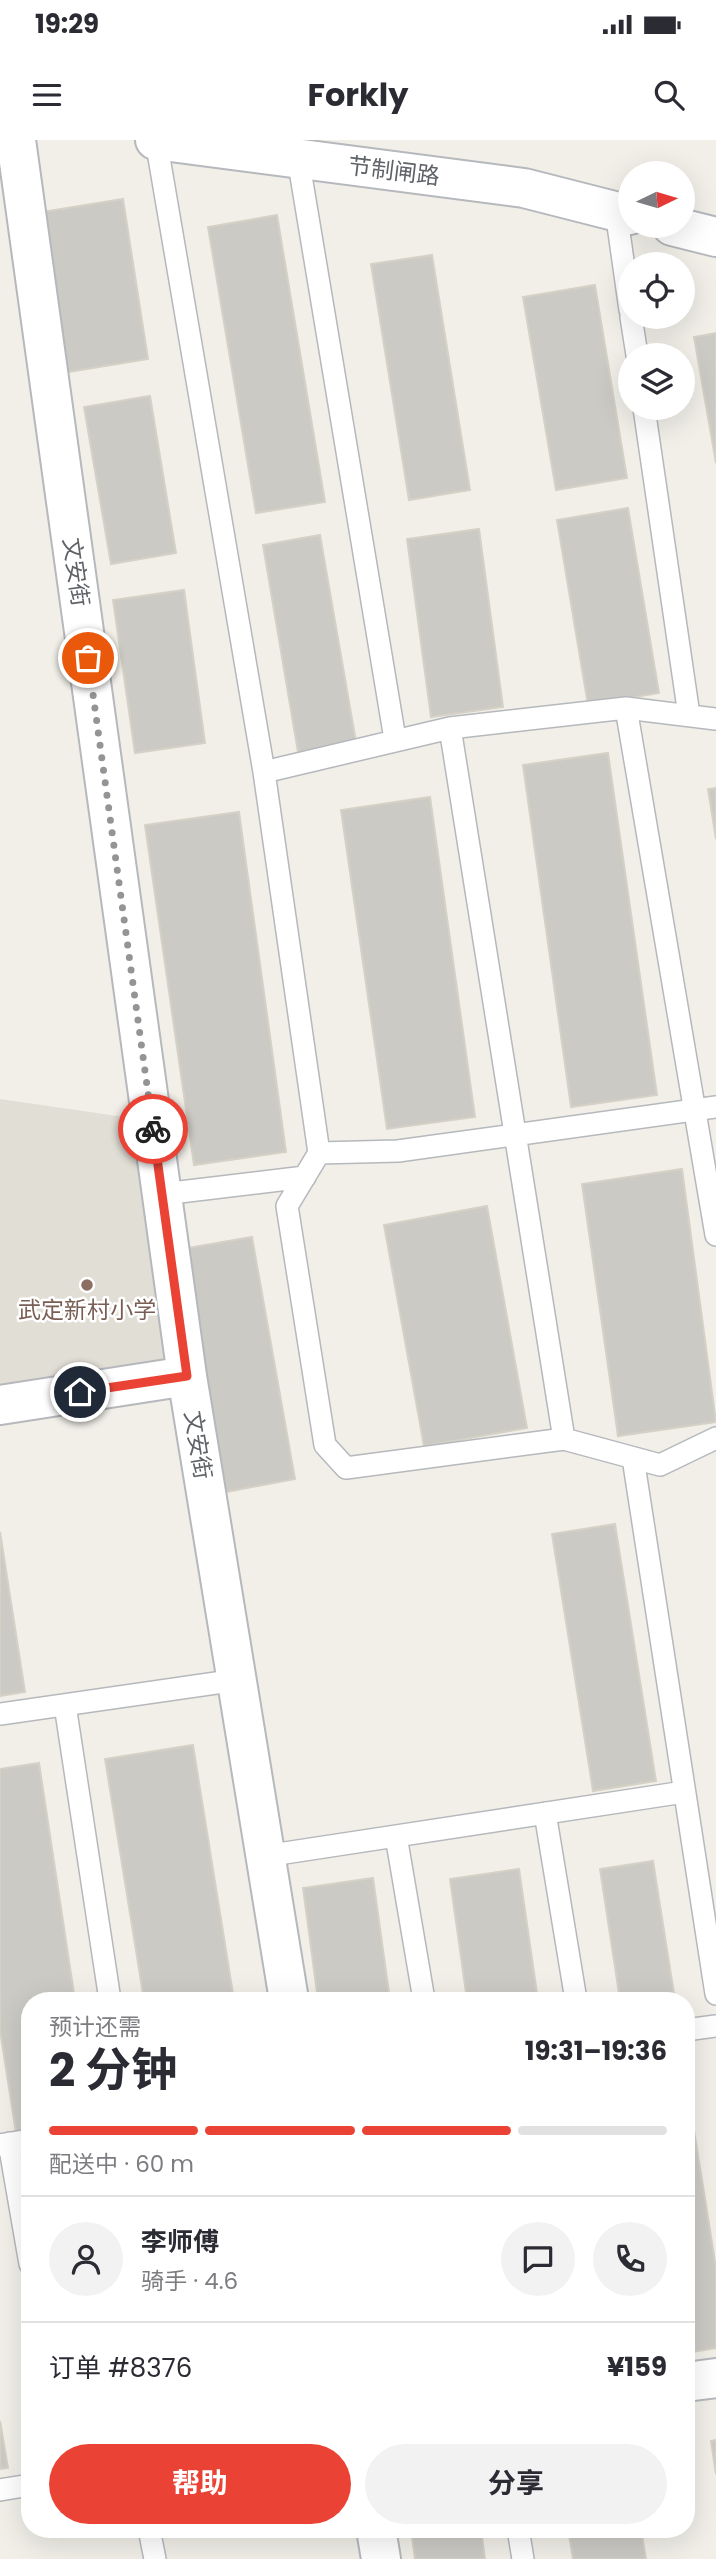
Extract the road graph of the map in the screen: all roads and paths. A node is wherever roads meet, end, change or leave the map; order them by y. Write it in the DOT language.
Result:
graph roads {
  1 [pos="16,140"];
  2 [pos="155,140"];
  3 [pos="298,158"];
  4 [pos="618,212"];
  5 [pos="695,232"];
  6 [pos="716,237"];
  7 [pos="646,420"];
  8 [pos="626,708"];
  9 [pos="689,715"];
  10 [pos="716,719"];
  11 [pos="450,728"];
  12 [pos="395,739"];
  13 [pos="264,772"];
  14 [pos="716,1107"];
  15 [pos="694,1111"];
  16 [pos="515,1134"];
  17 [pos="319,1153"];
  18 [pos="305,1177"];
  19 [pos="163,1194"];
  20 [pos="716,1235"];
  21 [pos="187,1376"];
  22 [pos="0,1405"];
  23 [pos="716,1438"];
  24 [pos="564,1439"];
  25 [pos="633,1458"];
  26 [pos="237,1680"];
  27 [pos="65,1705"];
  28 [pos="0,1714"];
  29 [pos="684,1792"];
  30 [pos="545,1813"];
  31 [pos="396,1836"];
  32 [pos="265,1856"];
  33 [pos="109,1992"];
  34 [pos="288,1992"];
  35 [pos="423,1992"];
  36 [pos="575,1992"];
  37 [pos="716,1994"];
  38 [pos="716,2026"];
  39 [pos="695,2030"];
  40 [pos="13,2143"];
  41 [pos="21,2200"];
  42 [pos="716,2378"];
  43 [pos="695,2381"];
  44 [pos="21,2486"];
  45 [pos="0,2490"];
  46 [pos="151,2538"];
  47 [pos="378,2538"];
  48 [pos="520,2538"];
  49 [pos="155,2559"];
  50 [pos="381,2559"];
  51 [pos="523,2559"];
  1 -- 19 [label="street, 文安街"];
  2 -- 3 [label="street, 节制闸路"];
  2 -- 13 [label="lane"];
  3 -- 4 [label="street, 节制闸路"];
  3 -- 12 [label="lane"];
  5 -- 6 [label="street"];
  7 -- 9 [label="lane"];
  8 -- 9 [label="lane"];
  8 -- 11 [label="lane"];
  8 -- 15 [label="lane"];
  9 -- 10 [label="lane"];
  11 -- 12 [label="lane"];
  11 -- 16 [label="lane"];
  12 -- 13 [label="lane"];
  13 -- 17 [label="lane"];
  14 -- 15 [label="lane"];
  15 -- 16 [label="lane"];
  15 -- 20 [label="lane"];
  16 -- 17 [label="lane"];
  16 -- 24 [label="lane"];
  17 -- 18 [label="lane"];
  18 -- 19 [label="lane"];
  18 -- 24 [label="lane"];
  19 -- 21 [label="street, 文安街"];
  21 -- 22 [label="street"];
  21 -- 26 [label="street, 文安街"];
  23 -- 25 [label="lane"];
  24 -- 25 [label="lane"];
  25 -- 29 [label="lane"];
  26 -- 27 [label="lane"];
  26 -- 32 [label="street, 文安街"];
  27 -- 28 [label="lane"];
  27 -- 33 [label="lane"];
  29 -- 30 [label="lane"];
  29 -- 37 [label="lane"];
  30 -- 31 [label="lane"];
  30 -- 36 [label="lane"];
  31 -- 32 [label="lane"];
  31 -- 35 [label="lane"];
  32 -- 34 [label="street, 文安街"];
  38 -- 39 [label="lane"];
  40 -- 41 [label="lane"];
  42 -- 43 [label="street"];
  44 -- 45 [label="lane"];
  46 -- 49 [label="lane"];
  47 -- 50 [label="street"];
  48 -- 51 [label="lane"];
}
